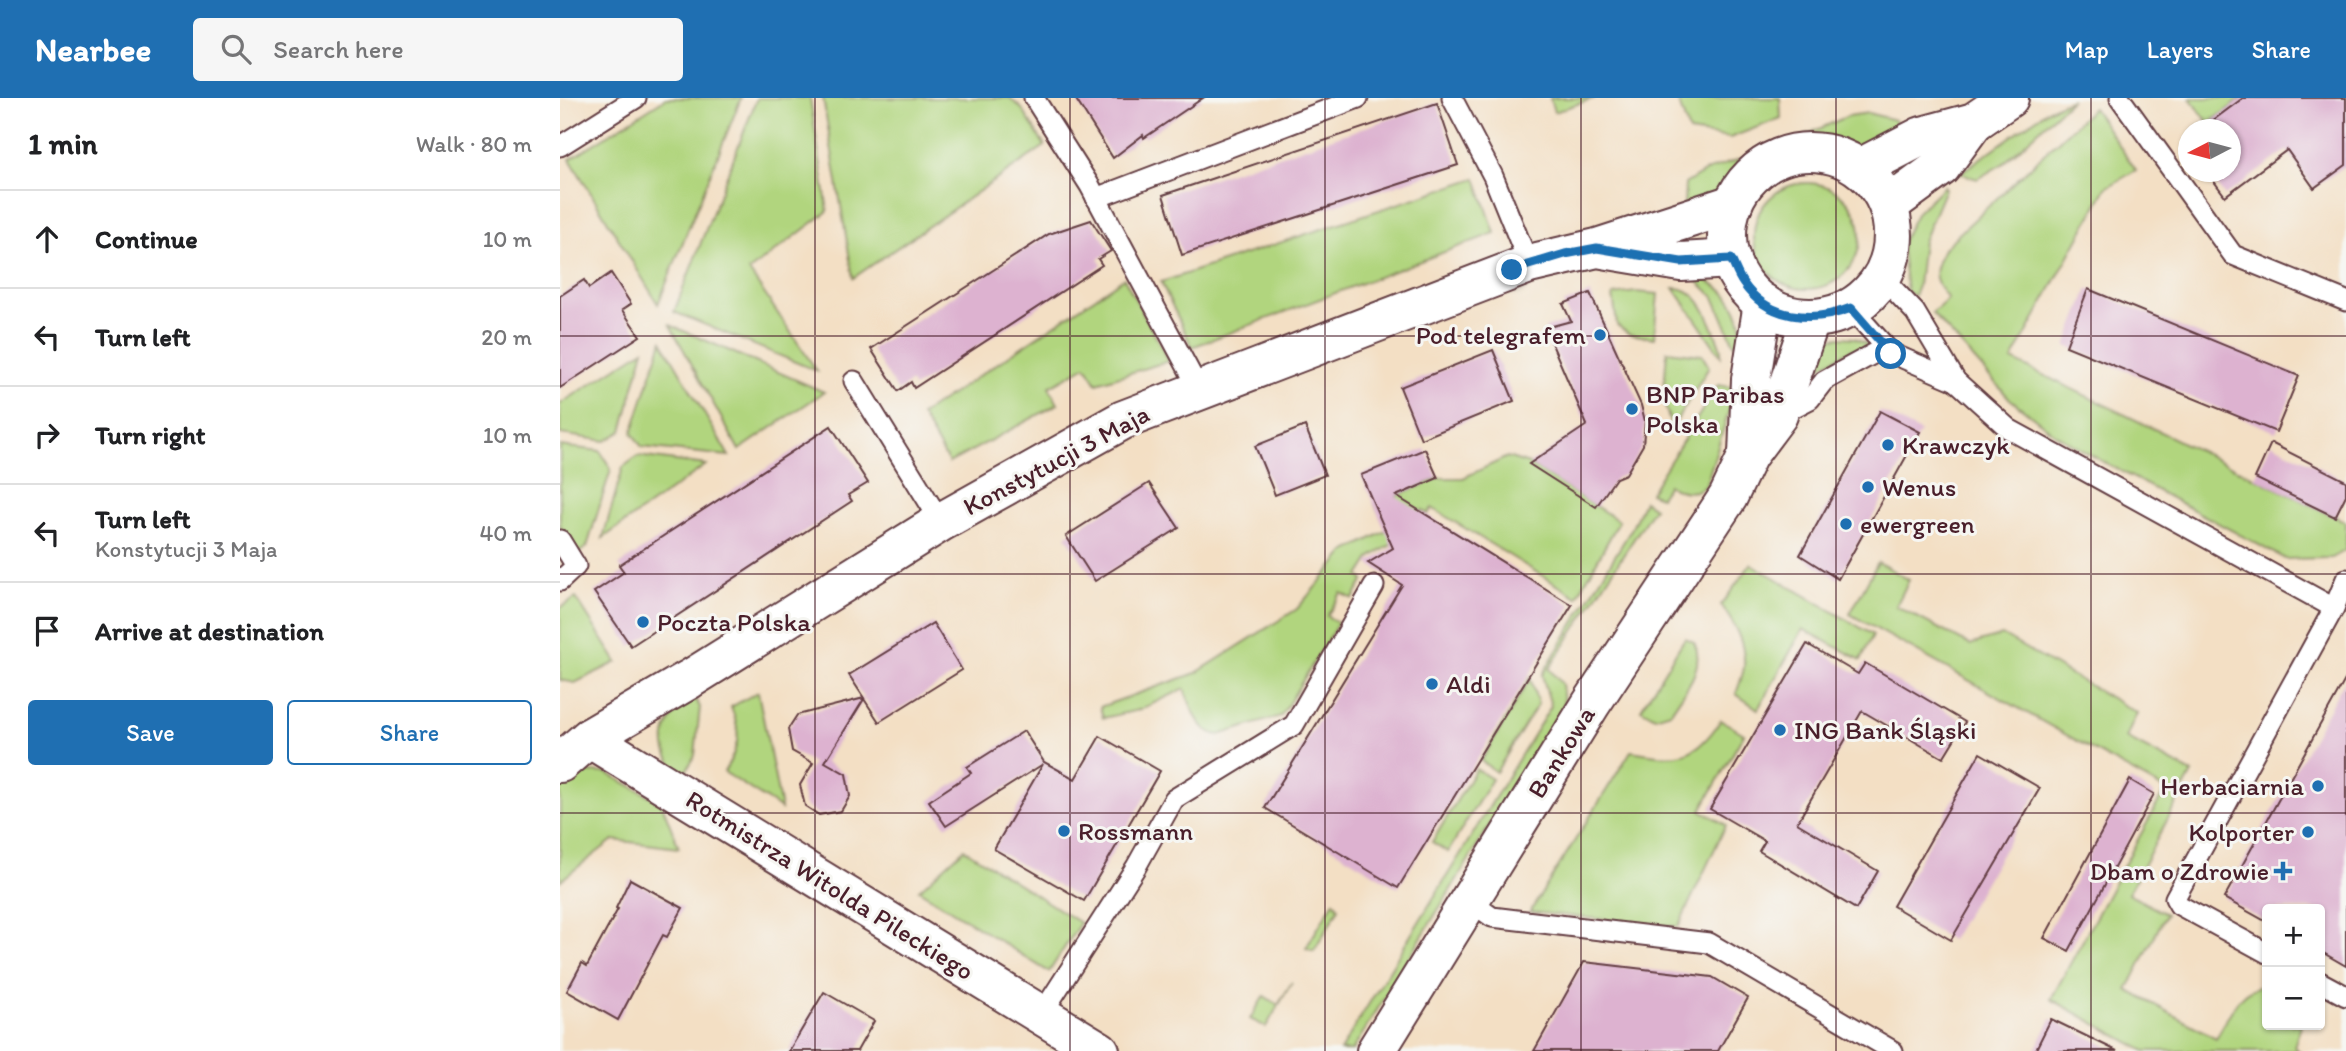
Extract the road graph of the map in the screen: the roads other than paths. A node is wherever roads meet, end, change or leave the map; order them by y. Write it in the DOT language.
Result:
graph roads {
  1 [pos="636,98"];
  2 [pos="1034,98"];
  3 [pos="1358,98"];
  4 [pos="1452,98"];
  5 [pos="2009,98"];
  6 [pos="2120,98"];
  7 [pos="1974,122"];
  8 [pos="560,146"];
  9 [pos="1860,168"];
  10 [pos="1096,198"];
  11 [pos="1733,204"];
  12 [pos="1889,205"];
  13 [pos="1597,248"];
  14 [pos="1731,259"];
  15 [pos="1529,264"];
  16 [pos="1882,278"];
  17 [pos="2346,301"];
  18 [pos="1763,303"];
  19 [pos="1851,308"];
  20 [pos="1811,318"];
  21 [pos="1884,348"];
  22 [pos="854,381"];
  23 [pos="1956,381"];
  24 [pos="1199,389"];
  25 [pos="1778,415"];
  26 [pos="1748,455"];
  27 [pos="941,522"];
  28 [pos="560,540"];
  29 [pos="2346,579"];
  30 [pos="560,581"];
  31 [pos="1374,586"];
  32 [pos="2334,608"];
  33 [pos="570,735"];
  34 [pos="560,764"];
  35 [pos="1468,900"];
  36 [pos="2262,950"];
  37 [pos="2325,985"];
  38 [pos="2346,996"];
  39 [pos="1041,1015"];
  40 [pos="1100,1051"];
  41 [pos="1376,1051"];
  42 [pos="1893,1051"];
  1 -- 8 [label="lane"];
  2 -- 10 [label="lane"];
  3 -- 10 [label="lane"];
  4 -- 15 [label="lane"];
  5 -- 7 [label="street"];
  6 -- 17 [label="lane"];
  7 -- 9 [label="street"];
  7 -- 12 [label="street"];
  9 -- 11 [label="street"];
  9 -- 12 [label="street"];
  10 -- 24 [label="lane"];
  11 -- 13 [label="street, Konstytucji 3 Maja"];
  11 -- 14 [label="street"];
  12 -- 16 [label="street"];
  13 -- 14 [label="street, Konstytucji 3 Maja"];
  13 -- 15 [label="street, Konstytucji 3 Maja"];
  14 -- 18 [label="street"];
  15 -- 24 [label="street, Konstytucji 3 Maja"];
  16 -- 19 [label="street"];
  16 -- 23 [label="lane"];
  18 -- 20 [label="street"];
  18 -- 26 [label="street, Bankowa"];
  19 -- 20 [label="street"];
  19 -- 21 [label="lane"];
  20 -- 25 [label="street, Bankowa"];
  21 -- 23 [label="lane"];
  21 -- 25 [label="lane"];
  22 -- 27 [label="lane"];
  23 -- 32 [label="lane"];
  24 -- 27 [label="street, Konstytucji 3 Maja"];
  25 -- 26 [label="street, Bankowa"];
  26 -- 35 [label="street, Bankowa"];
  27 -- 33 [label="street, Konstytucji 3 Maja"];
  28 -- 30 [label="lane"];
  29 -- 32 [label="lane"];
  31 -- 39 [label="lane"];
  32 -- 36 [label="lane"];
  33 -- 34 [label="street, Konstytucji 3 Maja"];
  33 -- 39 [label="street, Rotmistrza Witolda Pileckiego"];
  35 -- 41 [label="street, Bankowa"];
  35 -- 42 [label="lane"];
  37 -- 38 [label="lane"];
  39 -- 40 [label="street, Rotmistrza Witolda Pileckiego"];
}
